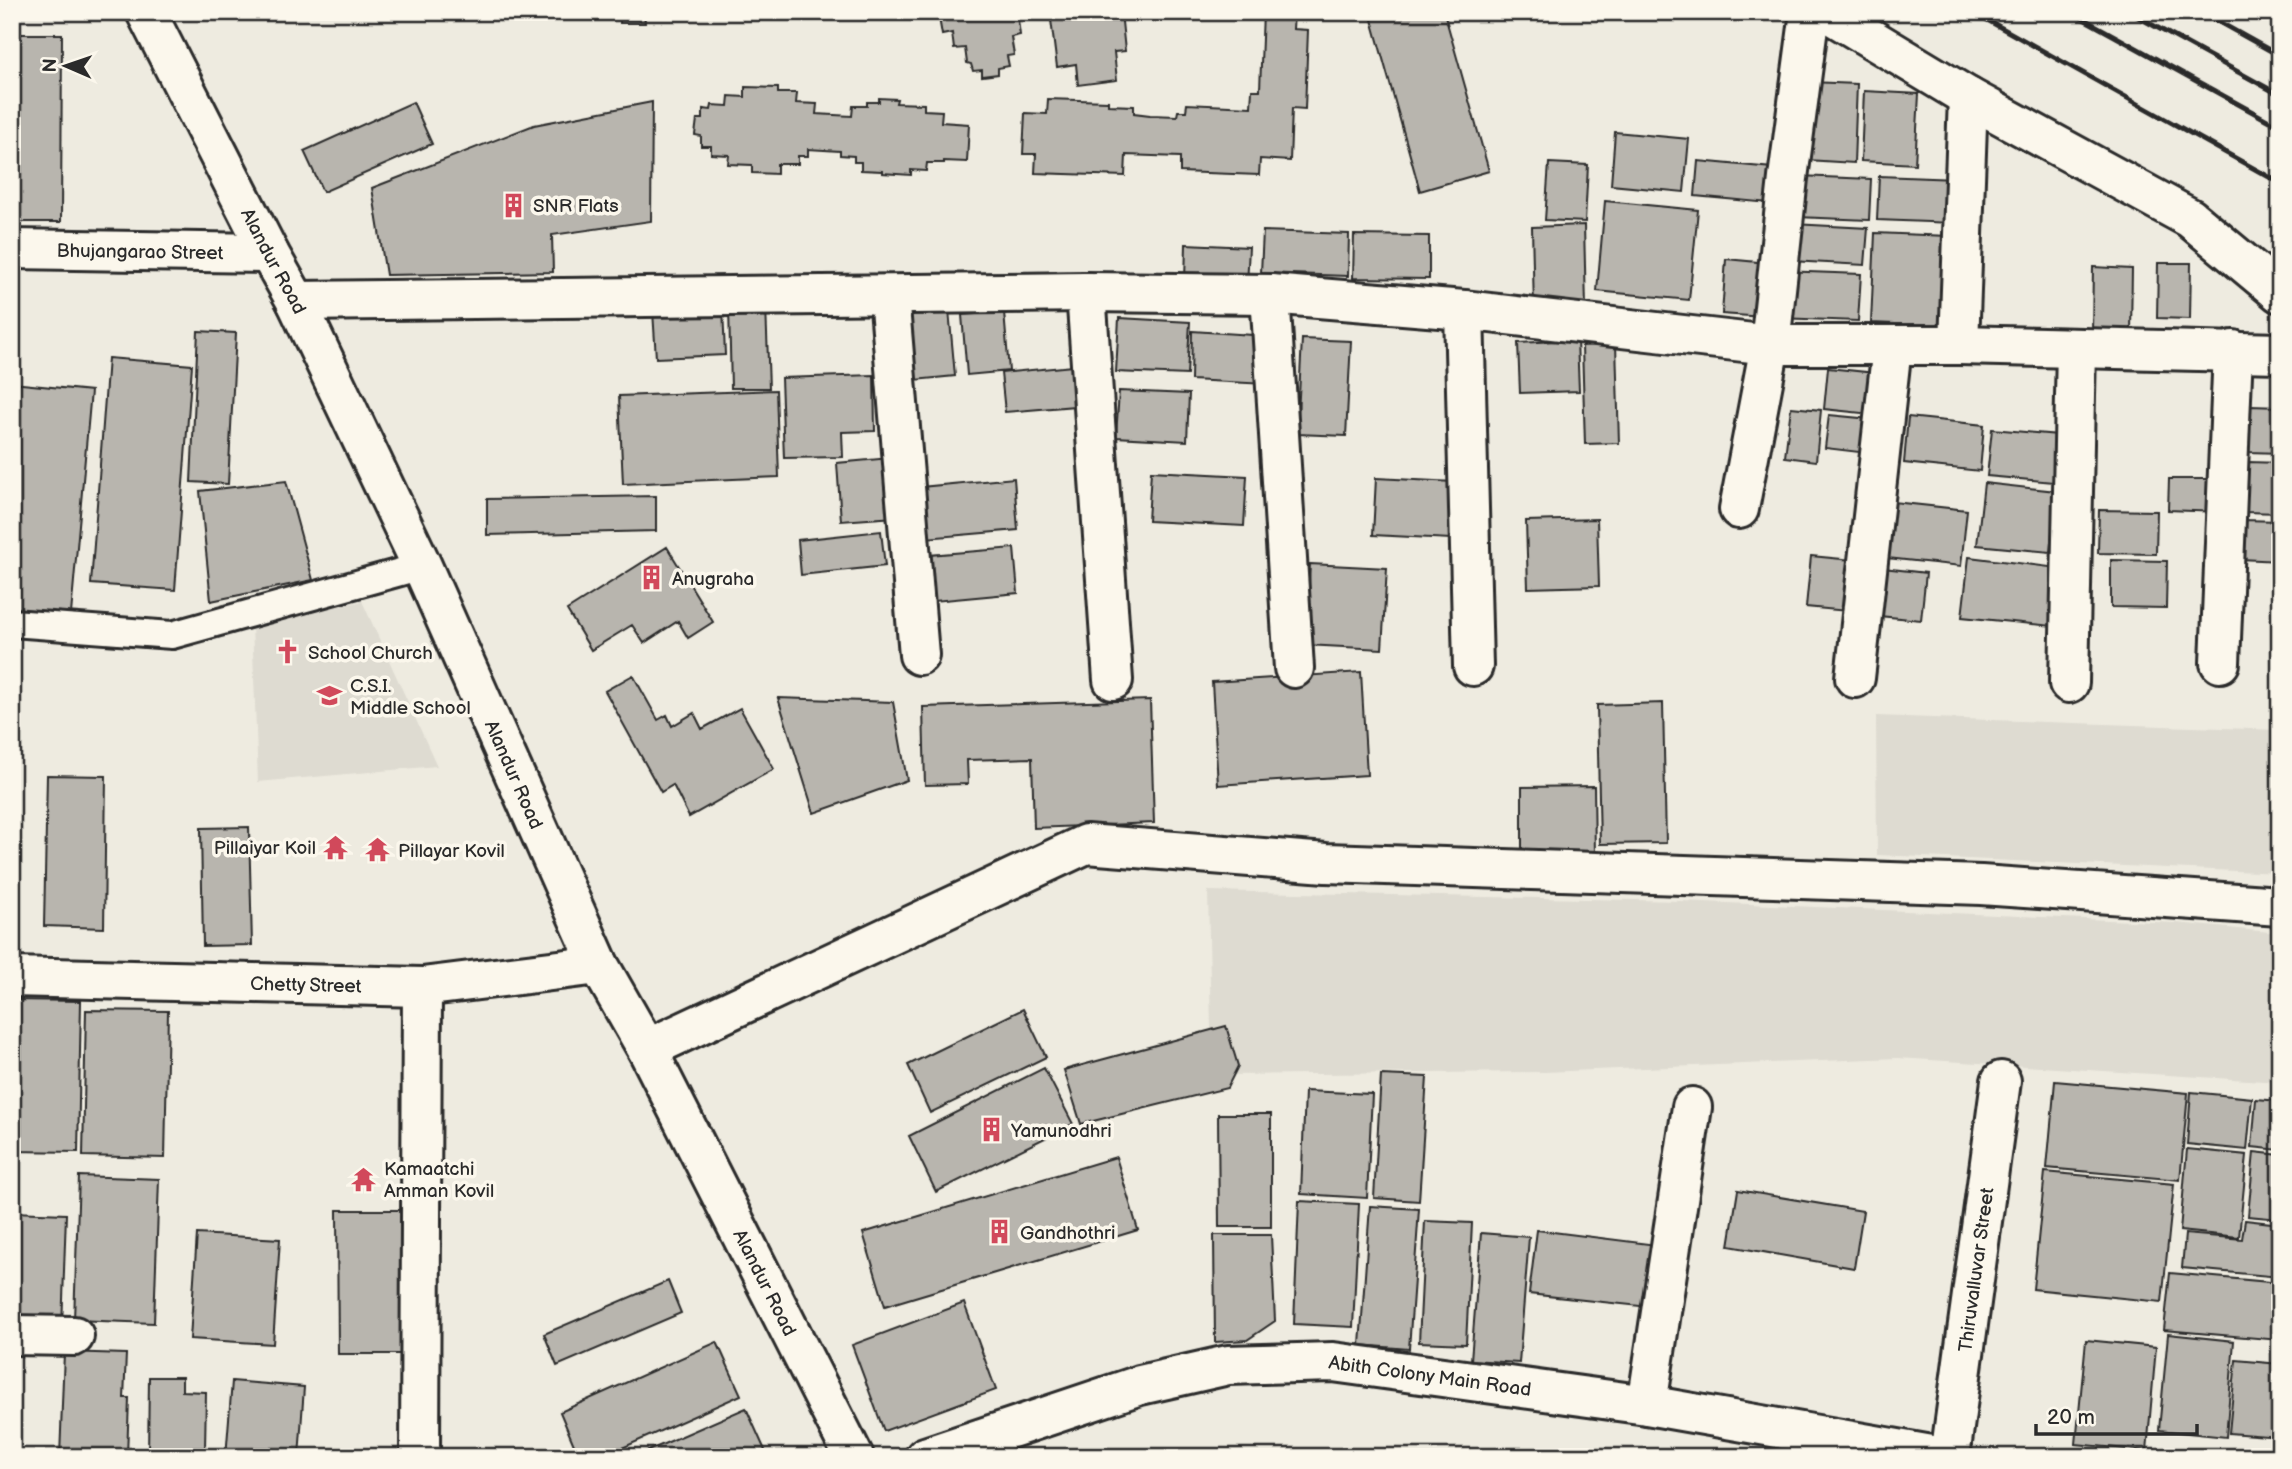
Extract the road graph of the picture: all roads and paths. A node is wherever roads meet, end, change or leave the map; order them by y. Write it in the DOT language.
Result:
graph roads {
  1 [pos="146,12"];
  2 [pos="1810,12"];
  3 [pos="1827,12"];
  4 [pos="1968,97"];
  5 [pos="12,249"];
  6 [pos="269,253"];
  7 [pos="1086,292"];
  8 [pos="2280,293"];
  9 [pos="1270,294"];
  10 [pos="889,295"];
  11 [pos="296,301"];
  12 [pos="1464,310"];
  13 [pos="1770,345"];
  14 [pos="1959,345"];
  15 [pos="1892,346"];
  16 [pos="2076,348"];
  17 [pos="2233,350"];
  18 [pos="2280,353"];
  19 [pos="1739,509"];
  20 [pos="422,566"];
  21 [pos="12,623"];
  22 [pos="919,655"];
  23 [pos="2220,663"];
  24 [pos="1473,666"];
  25 [pos="1294,668"];
  26 [pos="1856,678"];
  27 [pos="1113,680"];
  28 [pos="2069,684"];
  29 [pos="2280,906"];
  30 [pos="599,965"];
  31 [pos="12,977"];
  32 [pos="422,987"];
  33 [pos="647,1049"];
  34 [pos="2001,1081"];
  35 [pos="1692,1107"];
  36 [pos="12,1335"];
  37 [pos="74,1336"];
  38 [pos="1647,1405"];
  39 [pos="420,1457"];
  40 [pos="854,1457"];
  41 [pos="925,1457"];
  42 [pos="1943,1457"];
  43 [pos="1950,1457"];
  1 -- 6 [label="street, Alandur Road"];
  2 -- 13 [label="street"];
  3 -- 4 [label="street"];
  4 -- 8 [label="street"];
  4 -- 14 [label="street"];
  5 -- 6 [label="street, Bhujangarao Street"];
  6 -- 11 [label="street, Alandur Road"];
  7 -- 9 [label="street"];
  7 -- 10 [label="street"];
  7 -- 27 [label="street"];
  9 -- 12 [label="street"];
  9 -- 25 [label="street"];
  10 -- 11 [label="street"];
  10 -- 22 [label="street"];
  11 -- 20 [label="street, Alandur Road"];
  12 -- 13 [label="street"];
  12 -- 24 [label="street"];
  13 -- 15 [label="street"];
  13 -- 19 [label="street"];
  14 -- 15 [label="street"];
  14 -- 16 [label="street"];
  15 -- 26 [label="street"];
  16 -- 17 [label="street"];
  16 -- 28 [label="street"];
  17 -- 18 [label="street"];
  17 -- 23 [label="street"];
  20 -- 21 [label="lane"];
  20 -- 30 [label="street, Alandur Road"];
  29 -- 33 [label="street"];
  30 -- 32 [label="street, Chetty Street"];
  30 -- 33 [label="street, Alandur Road"];
  31 -- 32 [label="street, Chetty Street"];
  32 -- 39 [label="street"];
  33 -- 40 [label="street, Alandur Road"];
  34 -- 43 [label="street, Thiruvalluvar Street"];
  35 -- 38 [label="street"];
  36 -- 37 [label="street"];
  38 -- 41 [label="street, Abith Colony Main Road"];
  38 -- 42 [label="street, Abith Colony Main Road"];
}
